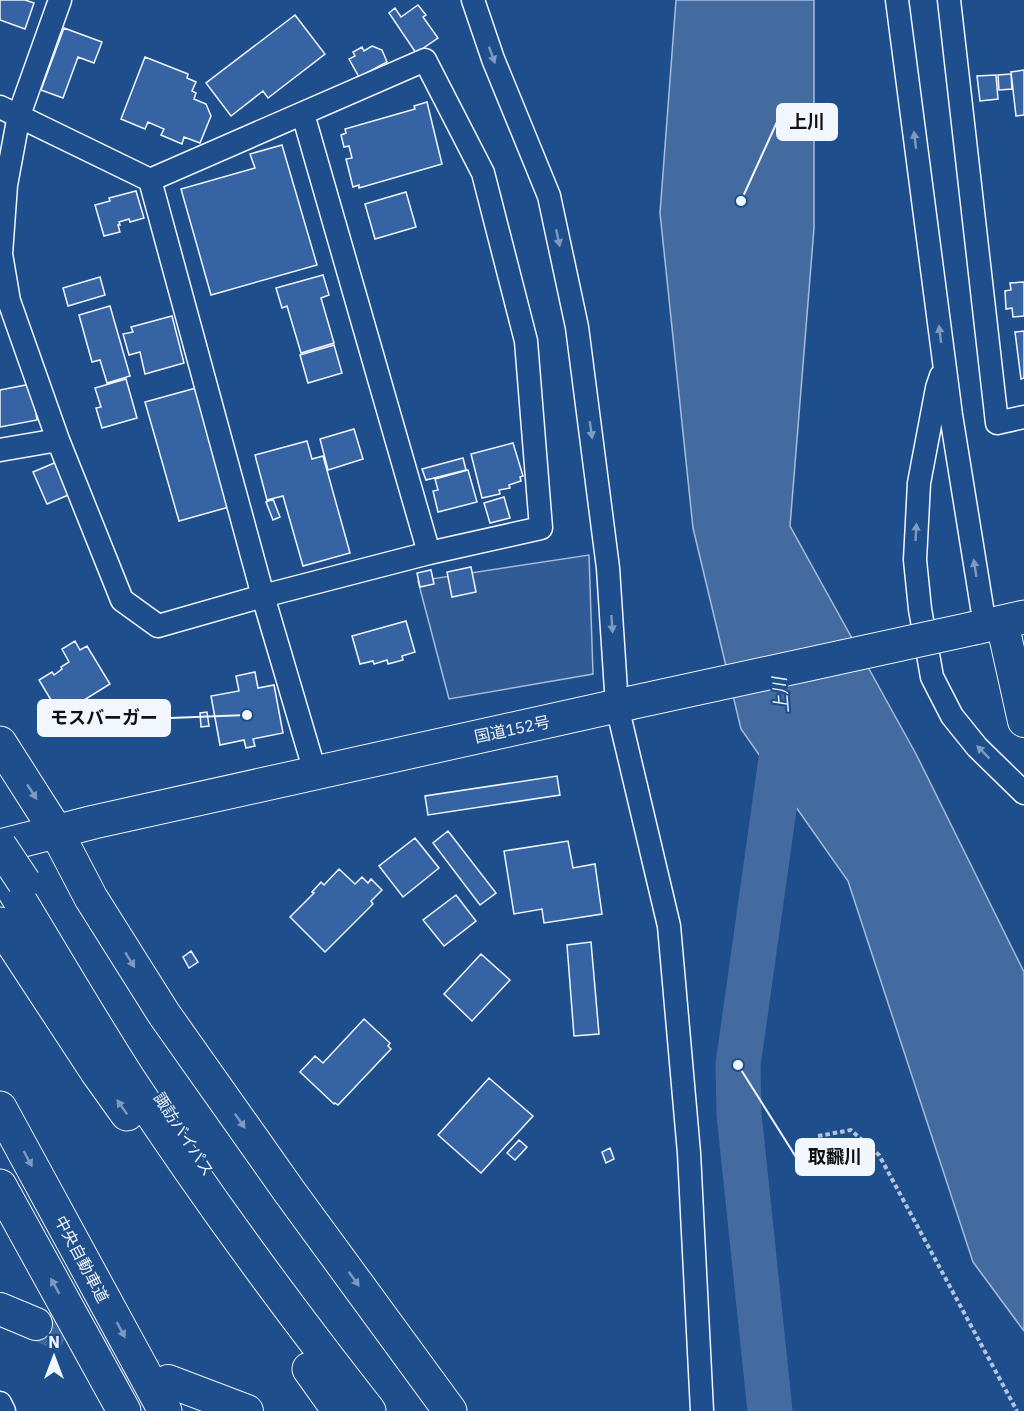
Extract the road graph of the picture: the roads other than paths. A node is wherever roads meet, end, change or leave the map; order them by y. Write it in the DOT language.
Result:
graph roads {
  1 [pos="60,0"];
  2 [pos="473,0"];
  3 [pos="897,0"];
  4 [pos="949,0"];
  5 [pos="9,111"];
  6 [pos="303,114"];
  7 [pos="150,180"];
  8 [pos="944,365"];
  9 [pos="1024,417"];
  10 [pos="58,440"];
  11 [pos="0,450"];
  12 [pos="429,553"];
  13 [pos="263,596"];
  14 [pos="996,623"];
  15 [pos="623,704"];
  16 [pos="1024,722"];
  17 [pos="0,743"];
  18 [pos="315,772"];
  19 [pos="1024,793"];
  20 [pos="56,831"];
  21 [pos="0,846"];
  22 [pos="12,880"];
  23 [pos="0,924"];
  24 [pos="0,1107"];
  25 [pos="0,1186"];
  26 [pos="0,1309"];
  27 [pos="36,1324"];
  28 [pos="166,1396"];
  29 [pos="0,1403"];
  30 [pos="4,1411"];
  31 [pos="124,1411"];
  32 [pos="247,1411"];
  33 [pos="339,1411"];
  34 [pos="369,1411"];
  35 [pos="385,1411"];
  36 [pos="450,1411"];
  37 [pos="702,1411"];
  1 -- 5 [label="street"];
  2 -- 15 [label="street, one-way"];
  8 -- 3 [label="street, one-way"];
  4 -- 9 [label="street"];
  5 -- 7 [label="street"];
  5 -- 10 [label="street"];
  6 -- 7 [label="street"];
  6 -- 12 [label="street"];
  6 -- 12 [label="street"];
  7 -- 13 [label="street"];
  14 -- 8 [label="street, one-way"];
  19 -- 8 [label="street, one-way"];
  10 -- 11 [label="street"];
  10 -- 13 [label="street"];
  12 -- 13 [label="street"];
  13 -- 18 [label="street"];
  14 -- 15 [label="highway, 国道152号, bridge"];
  14 -- 16 [label="street"];
  15 -- 18 [label="highway, 国道152号"];
  15 -- 37 [label="street"];
  17 -- 20 [label="highway, one-way"];
  18 -- 20 [label="highway, 国道152号"];
  20 -- 21 [label="highway, 国道152号"];
  20 -- 36 [label="highway, one-way"];
  21 -- 22 [label="highway, 諏訪バイパス, bridge"];
  22 -- 34 [label="highway, 諏訪バイパス"];
  22 -- 35 [label="highway, 諏訪バイパス"];
  33 -- 23 [label="highway, one-way"];
  24 -- 28 [label="highway, 中央自動車道, one-way"];
  31 -- 25 [label="highway, one-way"];
  26 -- 27 [label="street"];
  28 -- 32 [label="street"];
  29 -- 30 [label="street"];
}
